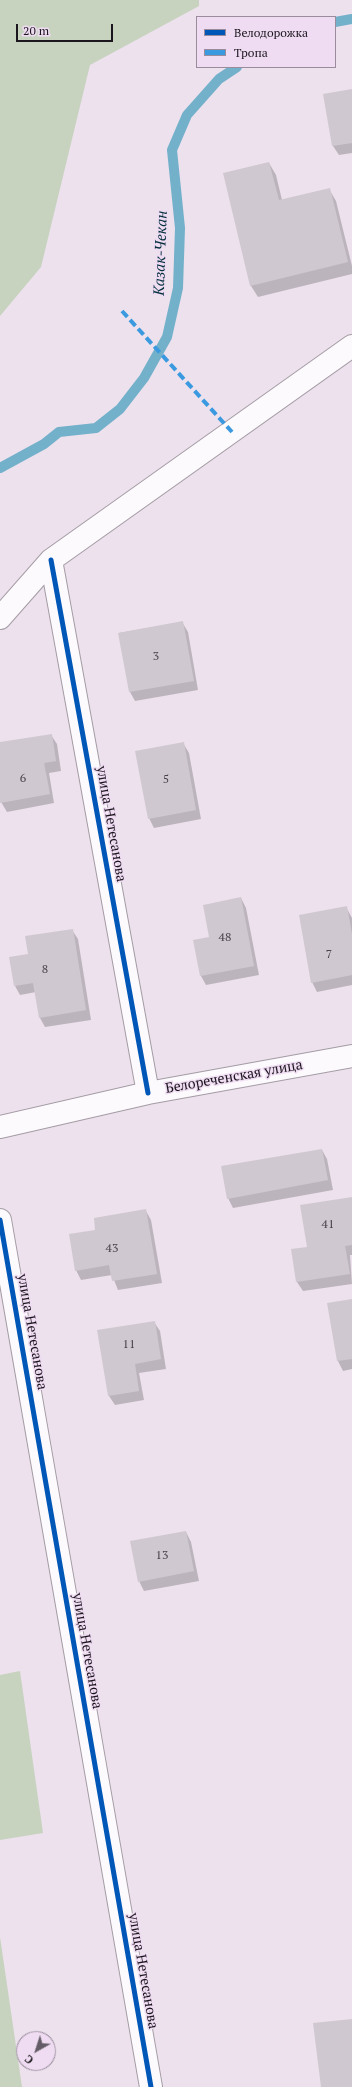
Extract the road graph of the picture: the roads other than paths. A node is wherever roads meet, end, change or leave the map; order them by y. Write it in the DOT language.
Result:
graph roads {
  1 [pos="352,346"];
  2 [pos="51,560"];
  3 [pos="0,618"];
  4 [pos="352,1056"];
  5 [pos="148,1093"];
  6 [pos="0,1127"];
  7 [pos="0,1220"];
  8 [pos="151,2087"];
  1 -- 2 [label="street"];
  2 -- 3 [label="street"];
  2 -- 5 [label="street, улица Нетесанова"];
  4 -- 5 [label="street, Белореченская улица"];
  5 -- 6 [label="street, Белореченская улица"];
  7 -- 8 [label="street, улица Нетесанова"];
}
